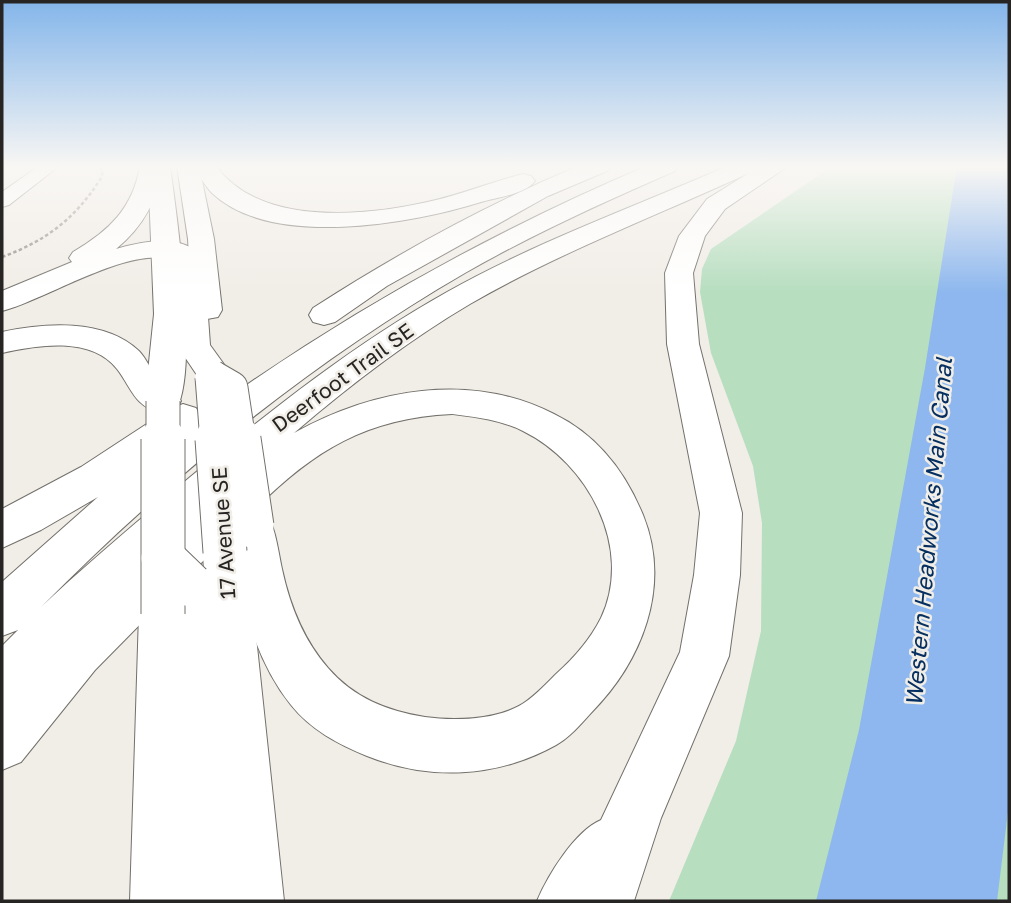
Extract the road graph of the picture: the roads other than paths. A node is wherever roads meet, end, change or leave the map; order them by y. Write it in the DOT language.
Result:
graph roads {
  1 [pos="139,208"];
  2 [pos="163,208"];
  3 [pos="196,208"];
  4 [pos="257,208"];
  5 [pos="432,208"];
  6 [pos="509,208"];
  7 [pos="570,208"];
  8 [pos="652,208"];
  9 [pos="713,208"];
  10 [pos="167,249"];
  11 [pos="2,294"];
  12 [pos="2,302"];
  13 [pos="2,342"];
  14 [pos="212,374"];
  15 [pos="163,401"];
  16 [pos="2,529"];
  17 [pos="199,567"];
  18 [pos="2,613"];
  19 [pos="2,683"];
  20 [pos="2,743"];
  21 [pos="632,817"];
  22 [pos="162,901"];
  23 [pos="201,901"];
  24 [pos="252,901"];
  25 [pos="569,901"];
  26 [pos="602,901"];
  1 -- 11 [label="main road"];
  2 -- 10 [label="main road, 17 Avenue SE"];
  3 -- 14 [label="main road, 17 Avenue SE"];
  4 -- 5 [label="main road"];
  6 -- 16 [label="main road"];
  7 -- 18 [label="main road, Deerfoot Trail SE"];
  8 -- 19 [label="main road, Deerfoot Trail SE"];
  9 -- 21 [label="main road"];
  10 -- 12 [label="main road"];
  10 -- 14 [label="main road"];
  10 -- 15 [label="main road, 17 Avenue SE"];
  13 -- 15 [label="main road"];
  14 -- 17 [label="main road, 17 Avenue SE, bridge"];
  15 -- 17 [label="main road, 17 Avenue SE, bridge"];
  17 -- 20 [label="main road"];
  17 -- 22 [label="main road, 17 Avenue SE"];
  17 -- 23 [label="main road"];
  17 -- 24 [label="main road, 17 Avenue SE"];
  21 -- 25 [label="main road"];
  21 -- 26 [label="main road"];
}
